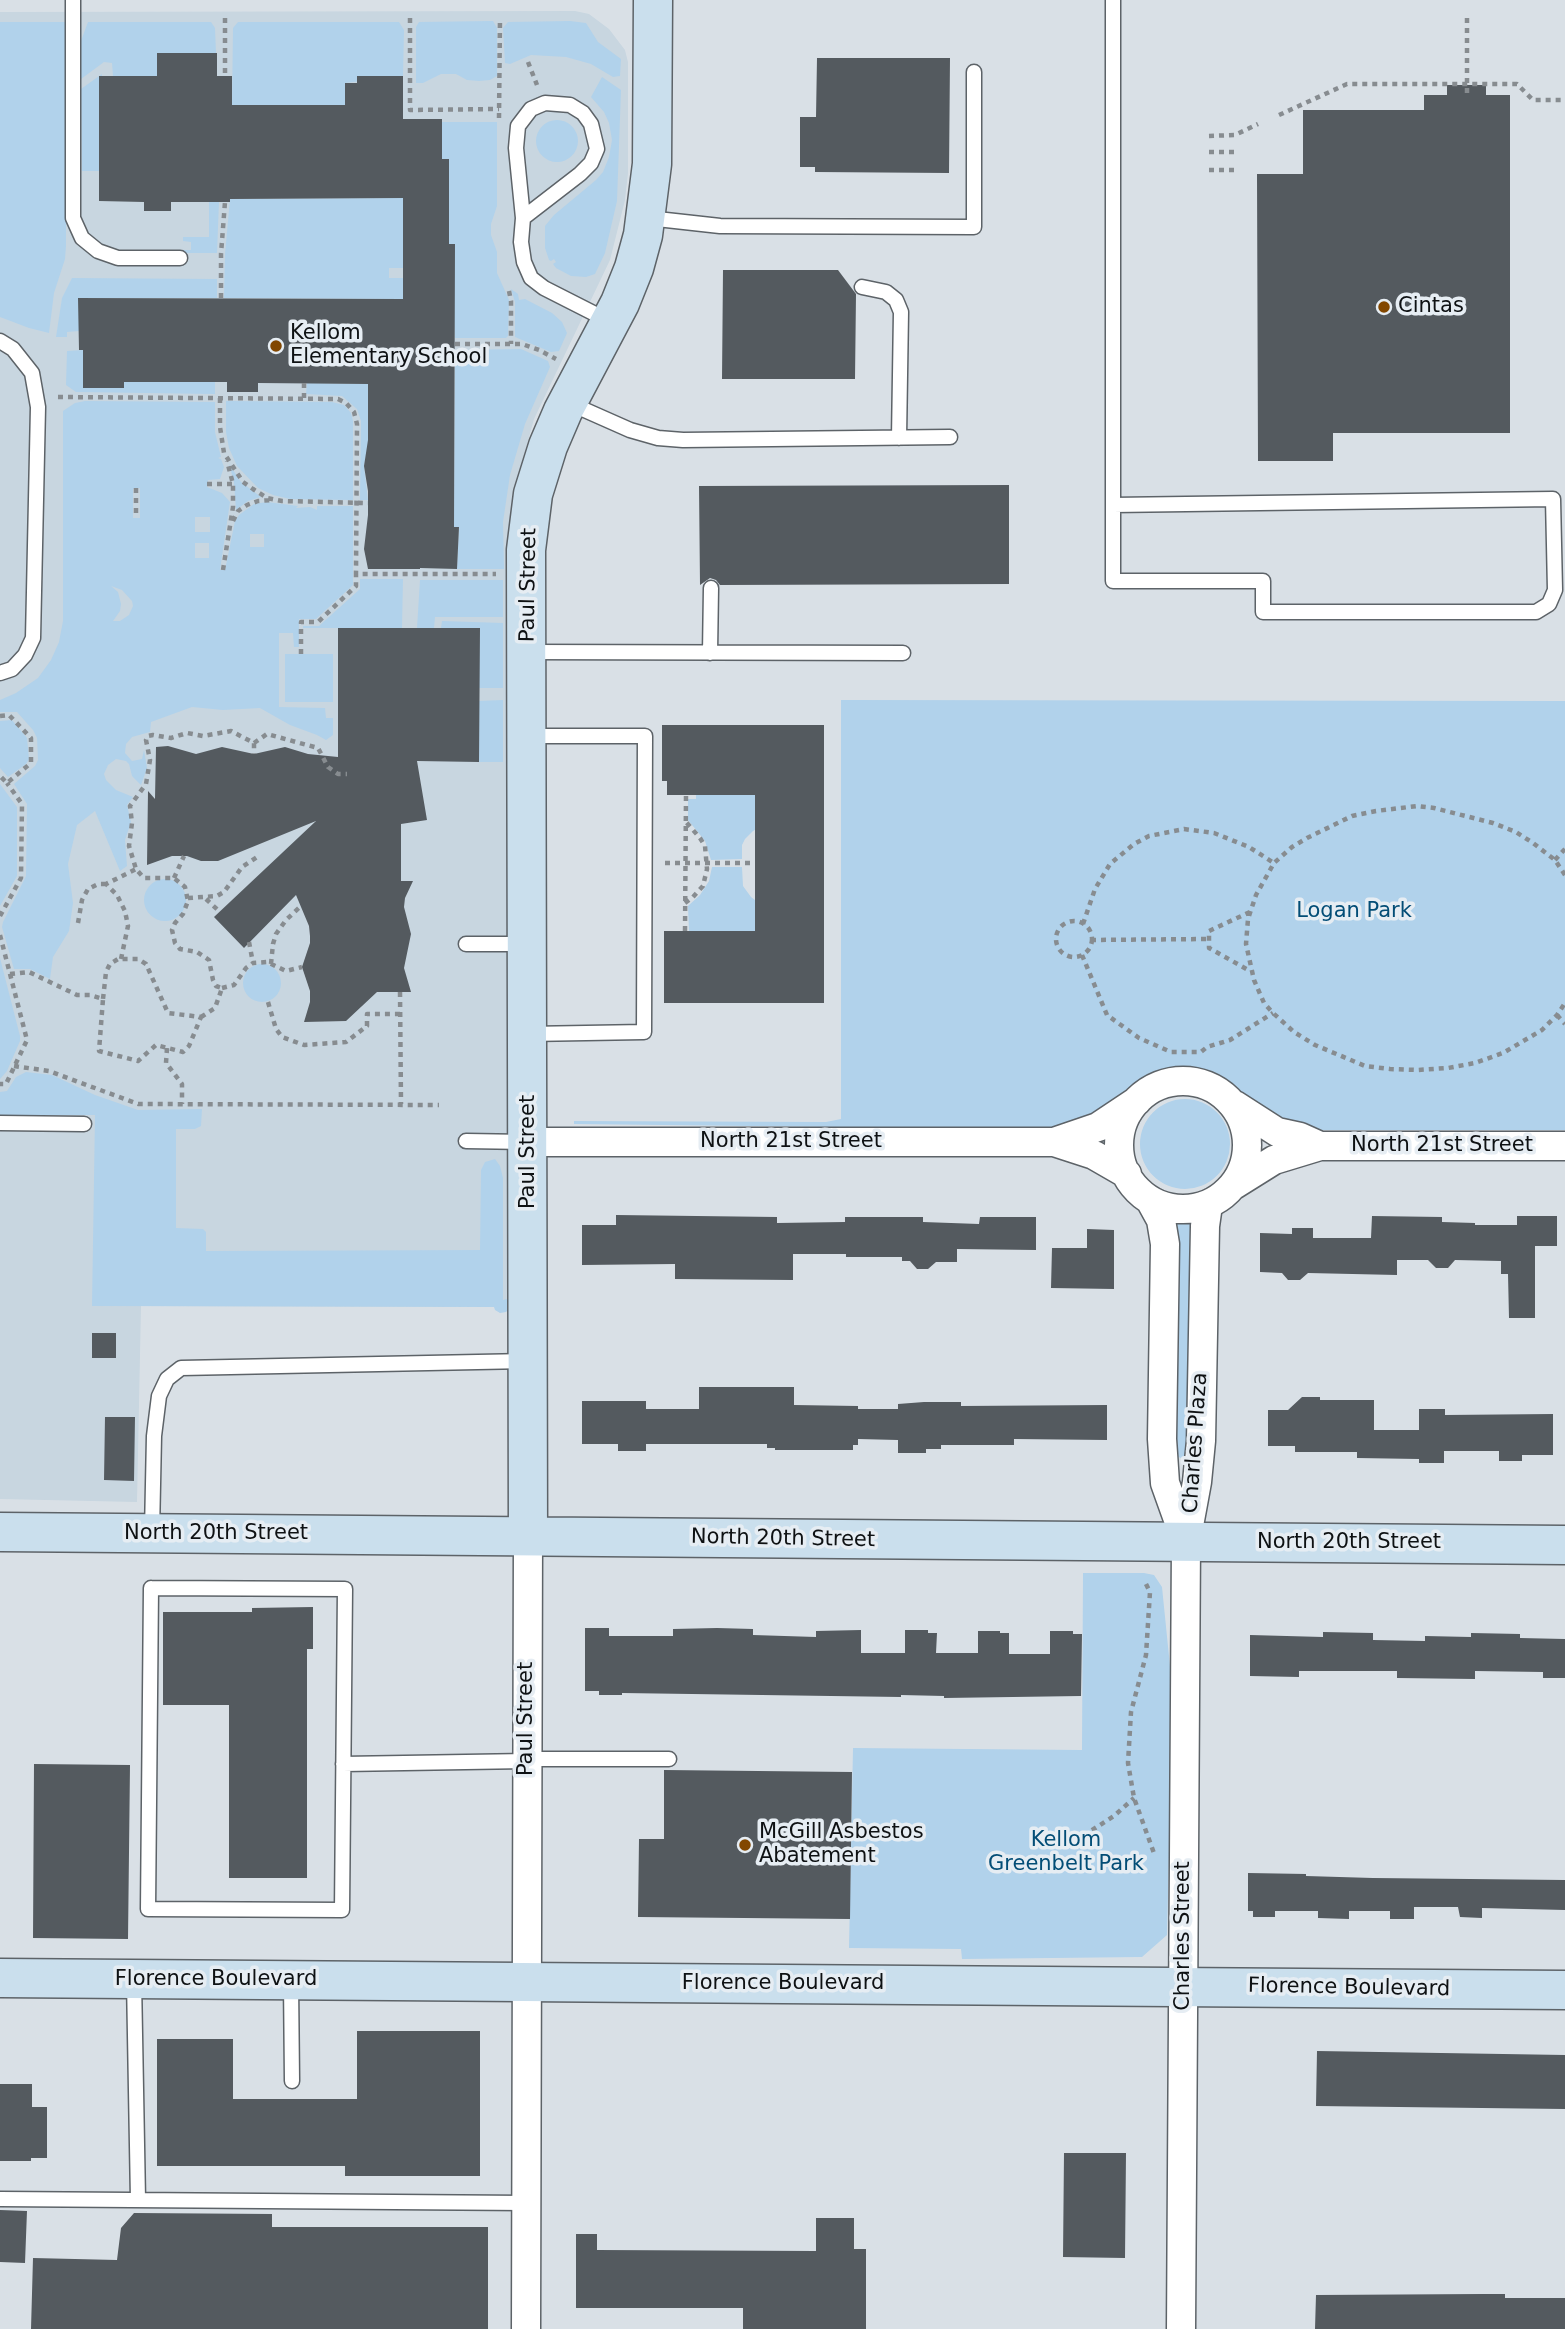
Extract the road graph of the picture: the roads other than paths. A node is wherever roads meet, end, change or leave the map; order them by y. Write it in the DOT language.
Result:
graph roads {
  1 [pos="73,0"];
  2 [pos="653,0"];
  3 [pos="1113,0"];
  4 [pos="974,72"];
  5 [pos="523,218"];
  6 [pos="647,218"];
  7 [pos="180,258"];
  8 [pos="862,287"];
  9 [pos="611,322"];
  10 [pos="0,341"];
  11 [pos="568,402"];
  12 [pos="950,437"];
  13 [pos="899,438"];
  14 [pos="1113,505"];
  15 [pos="711,588"];
  16 [pos="527,652"];
  17 [pos="710,653"];
  18 [pos="903,653"];
  19 [pos="0,673"];
  20 [pos="527,736"];
  21 [pos="466,943"];
  22 [pos="528,943"];
  23 [pos="528,1034"];
  24 [pos="1137,1101"];
  25 [pos="1232,1103"];
  26 [pos="0,1124"];
  27 [pos="84,1124"];
  28 [pos="466,1141"];
  29 [pos="529,1142"];
  30 [pos="1054,1142"];
  31 [pos="1320,1146"];
  32 [pos="1565,1146"];
  33 [pos="1127,1174"];
  34 [pos="1234,1185"];
  35 [pos="1150,1200"];
  36 [pos="1208,1205"];
  37 [pos="528,1361"];
  38 [pos="0,1532"];
  39 [pos="152,1533"];
  40 [pos="528,1536"];
  41 [pos="1186,1542"];
  42 [pos="1565,1545"];
  43 [pos="669,1759"];
  44 [pos="527,1760"];
  45 [pos="343,1764"];
  46 [pos="0,1978"];
  47 [pos="134,1979"];
  48 [pos="291,1980"];
  49 [pos="526,1982"];
  50 [pos="1184,1986"];
  51 [pos="1565,1990"];
  52 [pos="292,2081"];
  53 [pos="0,2199"];
  54 [pos="138,2200"];
  55 [pos="526,2203"];
  56 [pos="526,2329"];
  57 [pos="1181,2329"];
  1 -- 7 [label="lane"];
  2 -- 6 [label="street, Paul Street"];
  3 -- 14 [label="lane"];
  4 -- 6 [label="lane"];
  5 -- 5 [label="lane"];
  5 -- 9 [label="lane"];
  6 -- 9 [label="street, Paul Street"];
  8 -- 13 [label="lane"];
  9 -- 11 [label="street, Paul Street"];
  10 -- 19 [label="lane"];
  11 -- 13 [label="lane"];
  11 -- 16 [label="street, Paul Street"];
  12 -- 13 [label="lane"];
  14 -- 14 [label="lane"];
  15 -- 17 [label="lane"];
  16 -- 17 [label="lane"];
  16 -- 20 [label="street, Paul Street"];
  17 -- 18 [label="lane"];
  20 -- 22 [label="street, Paul Street"];
  20 -- 23 [label="lane"];
  21 -- 22 [label="lane"];
  22 -- 23 [label="street, Paul Street"];
  23 -- 29 [label="street, Paul Street"];
  24 -- 25 [label="street"];
  24 -- 30 [label="street"];
  24 -- 33 [label="street"];
  25 -- 31 [label="street"];
  25 -- 34 [label="street"];
  26 -- 27 [label="lane"];
  28 -- 29 [label="lane"];
  29 -- 30 [label="street, North 21st Street"];
  29 -- 37 [label="street, Paul Street"];
  30 -- 33 [label="street"];
  31 -- 32 [label="street, North 21st Street"];
  31 -- 34 [label="street"];
  33 -- 35 [label="street"];
  34 -- 36 [label="street"];
  35 -- 36 [label="street"];
  35 -- 41 [label="street, Charles Plaza"];
  36 -- 41 [label="street, Charles Plaza"];
  37 -- 39 [label="lane"];
  37 -- 40 [label="street, Paul Street"];
  38 -- 39 [label="street, North 20th Street"];
  39 -- 40 [label="street, North 20th Street"];
  40 -- 41 [label="street, North 20th Street"];
  40 -- 44 [label="street, Paul Street"];
  41 -- 42 [label="street, North 20th Street"];
  41 -- 50 [label="street, Charles Street"];
  43 -- 44 [label="lane"];
  44 -- 45 [label="lane"];
  44 -- 49 [label="street, Paul Street"];
  45 -- 45 [label="lane"];
  46 -- 47 [label="street, Florence Boulevard"];
  47 -- 48 [label="street, Florence Boulevard"];
  47 -- 54 [label="lane"];
  48 -- 49 [label="street, Florence Boulevard"];
  48 -- 52 [label="lane"];
  49 -- 50 [label="street, Florence Boulevard"];
  49 -- 55 [label="street, Paul Street"];
  50 -- 51 [label="street, Florence Boulevard"];
  50 -- 57 [label="street, Charles Street"];
  53 -- 54 [label="lane"];
  54 -- 55 [label="lane"];
  55 -- 56 [label="street, Paul Street"];
}
